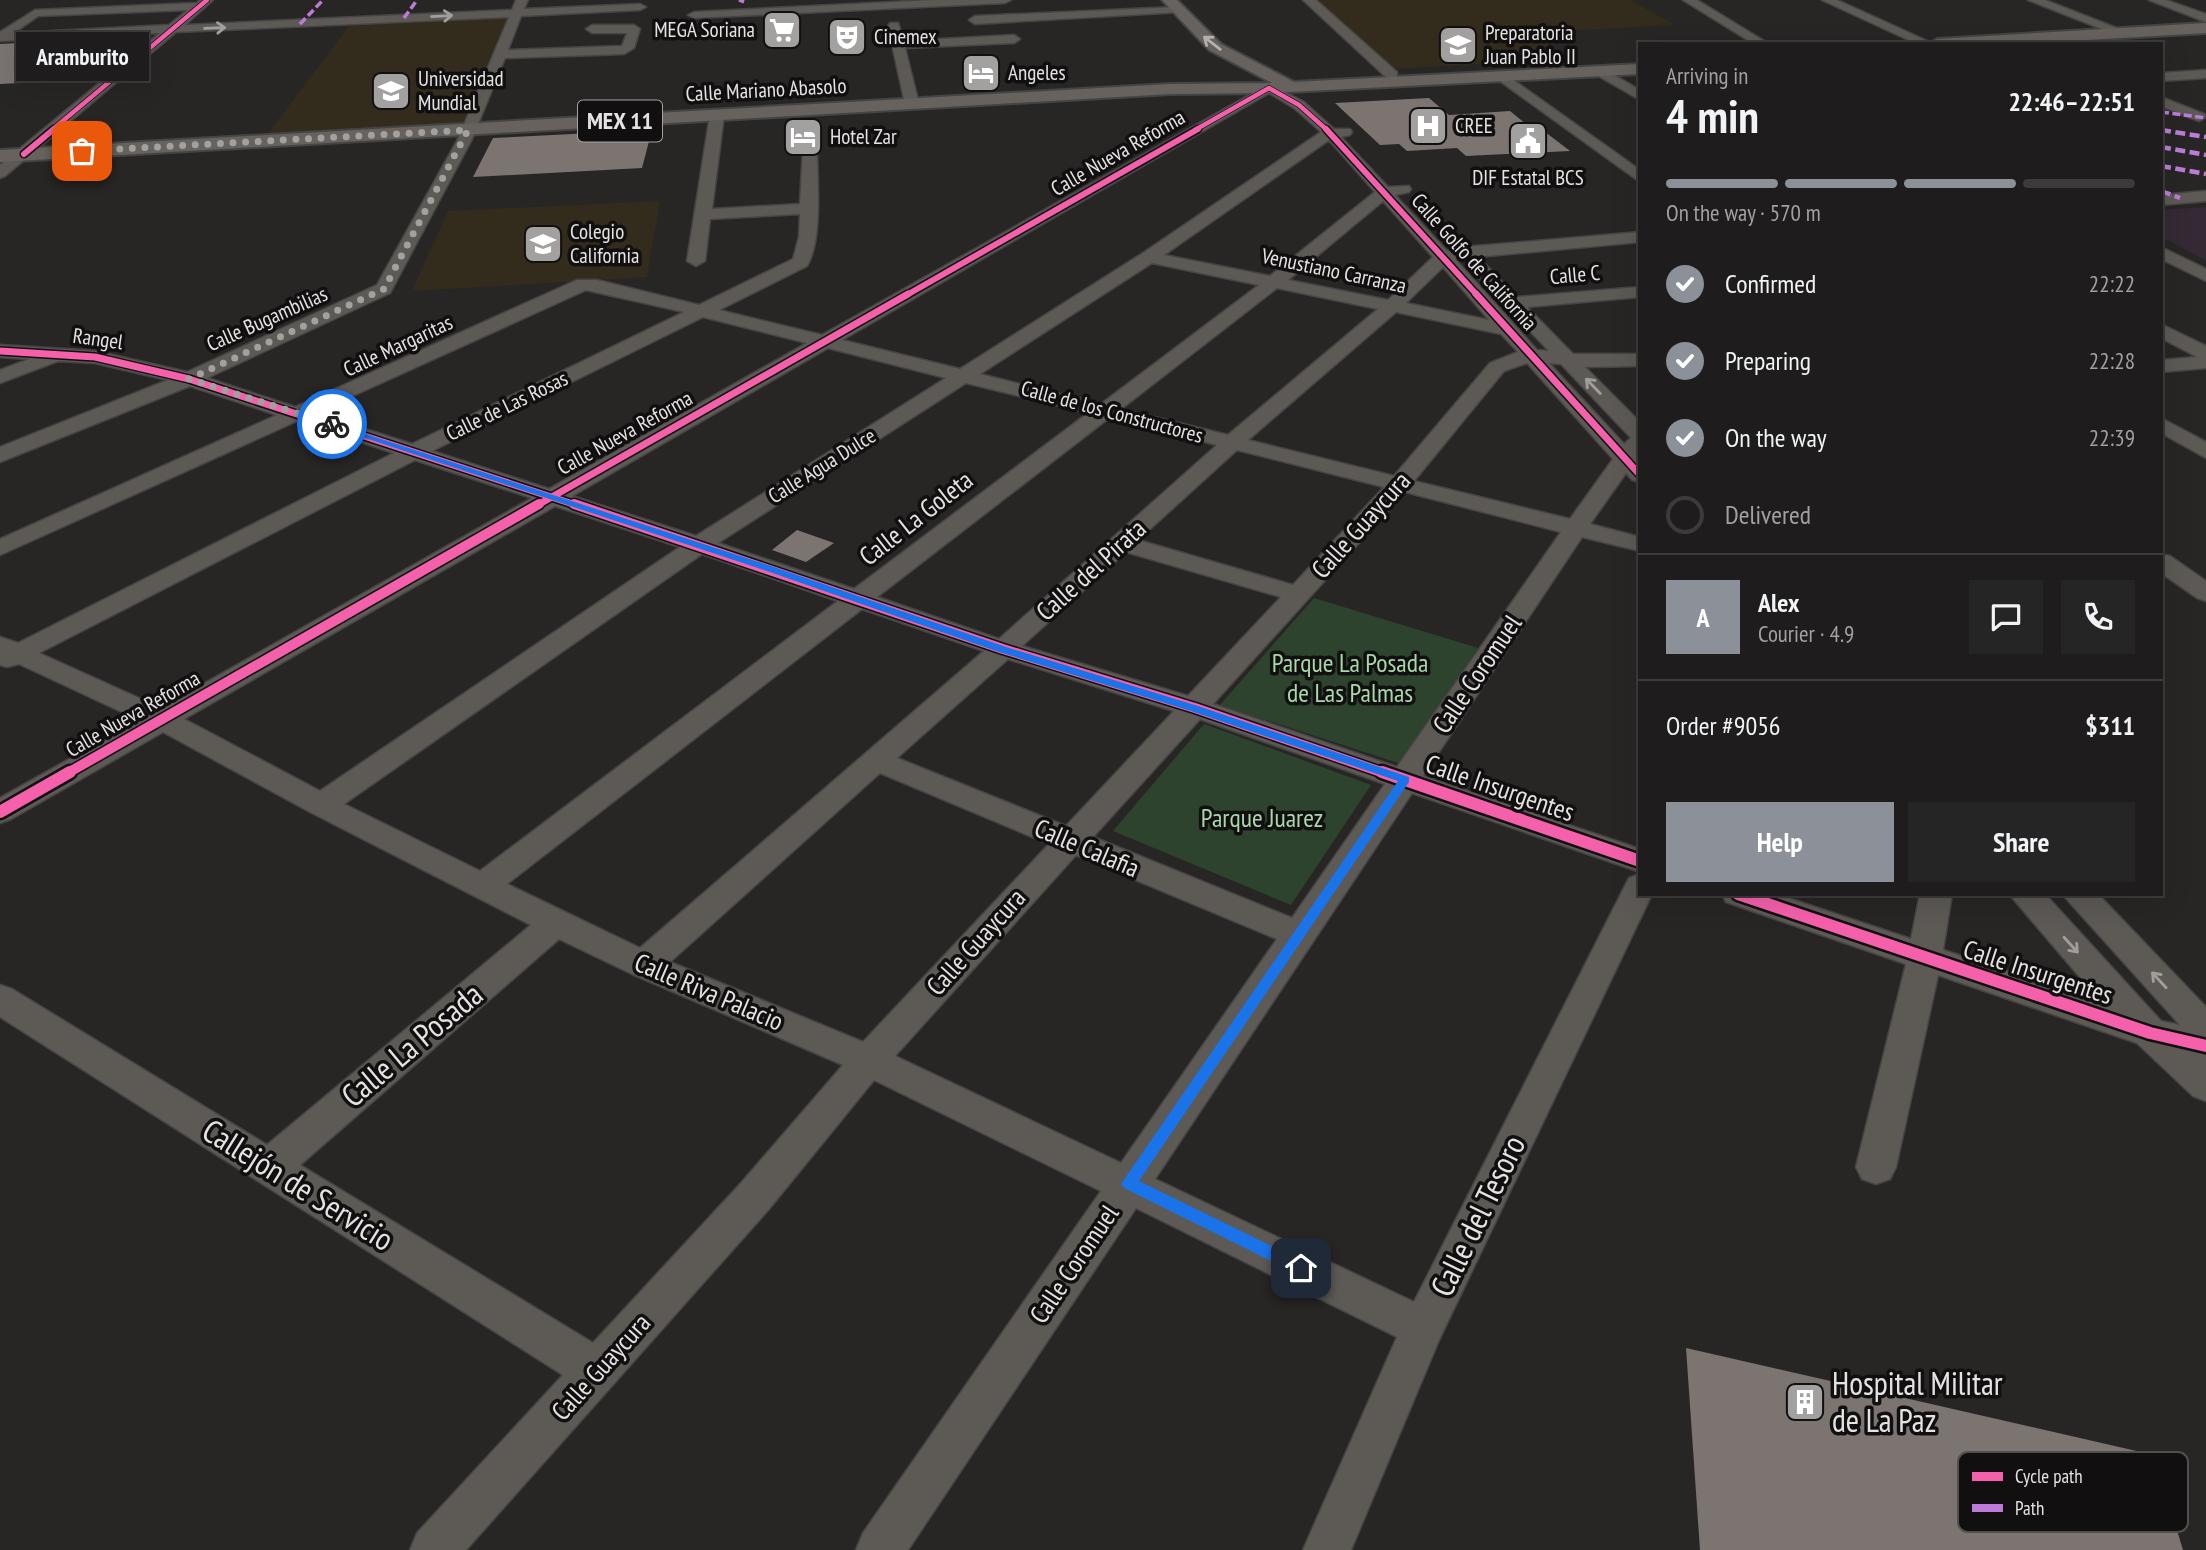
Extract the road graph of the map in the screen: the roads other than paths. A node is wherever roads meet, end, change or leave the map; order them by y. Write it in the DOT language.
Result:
graph roads {
  1 [pos="323,0"];
  2 [pos="417,0"];
  3 [pos="522,0"];
  4 [pos="1004,0"];
  5 [pos="1309,0"];
  6 [pos="1689,0"];
  7 [pos="1828,0"];
  8 [pos="2034,0"];
  9 [pos="2155,0"];
  10 [pos="203,3"];
  11 [pos="606,4"];
  12 [pos="1163,5"];
  13 [pos="889,6"];
  14 [pos="639,7"];
  15 [pos="516,13"];
  16 [pos="694,15"];
  17 [pos="404,18"];
  18 [pos="2206,18"];
  19 [pos="959,21"];
  20 [pos="300,24"];
  21 [pos="174,29"];
  22 [pos="575,29"];
  23 [pos="2206,29"];
  24 [pos="1172,30"];
  25 [pos="2121,33"];
  26 [pos="0,37"];
  27 [pos="2206,37"];
  28 [pos="1016,38"];
  29 [pos="1760,42"];
  30 [pos="1923,42"];
  31 [pos="1970,42"];
  32 [pos="2118,42"];
  33 [pos="899,45"];
  34 [pos="1197,53"];
  35 [pos="499,54"];
  36 [pos="1638,60"];
  37 [pos="1638,69"];
  38 [pos="1600,71"];
  39 [pos="2206,74"];
  40 [pos="1392,75"];
  41 [pos="1502,76"];
  42 [pos="2165,77"];
  43 [pos="1269,85"];
  44 [pos="2206,90"];
  45 [pos="1638,95"];
  46 [pos="2163,102"];
  47 [pos="912,104"];
  48 [pos="717,115"];
  49 [pos="2199,117"];
  50 [pos="468,130"];
  51 [pos="1338,133"];
  52 [pos="810,148"];
  53 [pos="24,154"];
  54 [pos="0,156"];
  55 [pos="0,173"];
  56 [pos="1638,176"];
  57 [pos="1394,191"];
  58 [pos="2206,196"];
  59 [pos="2163,200"];
  60 [pos="807,209"];
  61 [pos="1427,212"];
  62 [pos="703,214"];
  63 [pos="1638,237"];
  64 [pos="1452,248"];
  65 [pos="2163,253"];
  66 [pos="1149,257"];
  67 [pos="696,261"];
  68 [pos="2206,276"];
  69 [pos="1275,282"];
  70 [pos="583,284"];
  71 [pos="1638,292"];
  72 [pos="1514,303"];
  73 [pos="1392,306"];
  74 [pos="700,312"];
  75 [pos="1511,330"];
  76 [pos="2163,331"];
  77 [pos="830,341"];
  78 [pos="0,351"];
  79 [pos="62,353"];
  80 [pos="2206,354"];
  81 [pos="1533,356"];
  82 [pos="1567,359"];
  83 [pos="1638,360"];
  84 [pos="2206,362"];
  85 [pos="2163,366"];
  86 [pos="967,375"];
  87 [pos="0,377"];
  88 [pos="189,379"];
  89 [pos="1105,409"];
  90 [pos="298,413"];
  91 [pos="2163,425"];
  92 [pos="1231,444"];
  93 [pos="415,451"];
  94 [pos="2206,451"];
  95 [pos="1636,453"];
  96 [pos="0,455"];
  97 [pos="1398,486"];
  98 [pos="550,496"];
  99 [pos="1576,528"];
  100 [pos="1122,543"];
  101 [pos="1638,544"];
  102 [pos="699,545"];
  103 [pos="0,548"];
  104 [pos="2163,562"];
  105 [pos="2202,587"];
  106 [pos="1298,594"];
  107 [pos="859,599"];
  108 [pos="1003,649"];
  109 [pos="6,654"];
  110 [pos="1195,708"];
  111 [pos="163,720"];
  112 [pos="877,761"];
  113 [pos="1405,780"];
  114 [pos="321,805"];
  115 [pos="0,811"];
  116 [pos="1069,840"];
  117 [pos="1638,860"];
  118 [pos="481,887"];
  119 [pos="1638,890"];
  120 [pos="1744,896"];
  121 [pos="1936,896"];
  122 [pos="2027,896"];
  123 [pos="2080,896"];
  124 [pos="556,923"];
  125 [pos="1298,934"];
  126 [pos="1925,958"];
  127 [pos="644,965"];
  128 [pos="4,1006"];
  129 [pos="2206,1030"];
  130 [pos="2150,1033"];
  131 [pos="2206,1046"];
  132 [pos="869,1060"];
  133 [pos="2206,1086"];
  134 [pos="269,1167"];
  135 [pos="1876,1167"];
  136 [pos="1129,1184"];
  137 [pos="1423,1328"];
  138 [pos="597,1371"];
  139 [pos="434,1550"];
  140 [pos="880,1550"];
  141 [pos="1327,1550"];
  1 -- 20 [label="street"];
  2 -- 17 [label="street"];
  3 -- 15 [label="street, Calle Bugambilias"];
  4 -- 13 [label="street"];
  5 -- 40 [label="street"];
  6 -- 29 [label="street"];
  7 -- 30 [label="street"];
  8 -- 25 [label="street"];
  9 -- 18 [label="street"];
  10 -- 21 [label="street"];
  10 -- 26 [label="street"];
  11 -- 14 [label="street"];
  11 -- 15 [label="street"];
  12 -- 19 [label="street"];
  12 -- 24 [label="main road"];
  43 -- 12 [label="main road, one-way"];
  13 -- 16 [label="street"];
  13 -- 33 [label="street"];
  17 -- 15 [label="street, one-way"];
  15 -- 35 [label="street, Calle Bugambilias"];
  17 -- 20 [label="street"];
  21 -- 20 [label="street, one-way"];
  21 -- 26 [label="street"];
  21 -- 53 [label="street"];
  22 -- 35 [label="street"];
  23 -- 25 [label="main road"];
  25 -- 31 [label="main road"];
  27 -- 32 [label="main road"];
  28 -- 33 [label="street"];
  33 -- 47 [label="street"];
  34 -- 43 [label="main road"];
  35 -- 50 [label="street, Calle Bugambilias"];
  36 -- 40 [label="main road, MEX 11"];
  37 -- 38 [label="main road, MEX 11"];
  38 -- 41 [label="main road, MEX 11"];
  38 -- 45 [label="street"];
  39 -- 42 [label="street"];
  40 -- 43 [label="main road, MEX 11"];
  41 -- 43 [label="main road, MEX 11"];
  41 -- 56 [label="street"];
  42 -- 44 [label="street"];
  43 -- 47 [label="main road, Calle Mariano Abasolo / MEX 11"];
  43 -- 51 [label="street, Calle Golfo de California"];
  43 -- 77 [label="street, Calle Nueva Reforma"];
  46 -- 49 [label="street"];
  47 -- 48 [label="main road, Calle Mariano Abasolo / MEX 11"];
  48 -- 50 [label="main road, Calle Mariano Abasolo / MEX 11"];
  48 -- 62 [label="street"];
  50 -- 53 [label="main road, Calle Mariano Abasolo / MEX 11"];
  50 -- 88 [label="street, Calle Bugambilias"];
  51 -- 57 [label="street, Calle Golfo de California"];
  51 -- 66 [label="street, Calle Agua Dulce"];
  52 -- 60 [label="street, Calle de Las Rosas"];
  53 -- 54 [label="main road, Calle Mariano Abasolo / MEX 11"];
  53 -- 55 [label="street"];
  57 -- 61 [label="street, Calle Golfo de California"];
  57 -- 64 [label="street, Calle Golfo de California"];
  57 -- 69 [label="street, Calle La Goleta"];
  58 -- 59 [label="street"];
  60 -- 62 [label="street"];
  60 -- 74 [label="street, Calle de Las Rosas"];
  62 -- 67 [label="street"];
  63 -- 64 [label="street"];
  64 -- 72 [label="street, Calle Golfo de California"];
  64 -- 73 [label="street, Calle del Pirata"];
  64 -- 75 [label="street, Calle Golfo de California"];
  65 -- 68 [label="street"];
  66 -- 69 [label="street, Venustiano Carranza"];
  66 -- 86 [label="street, Calle Agua Dulce"];
  69 -- 73 [label="street, Venustiano Carranza"];
  69 -- 89 [label="street, Calle La Goleta"];
  70 -- 74 [label="street, Calle de los Constructores"];
  70 -- 90 [label="street, Calle Margaritas"];
  71 -- 72 [label="street, Calle C"];
  72 -- 82 [label="street, Calle Golfo de California"];
  73 -- 75 [label="street, Venustiano Carranza"];
  73 -- 92 [label="street, Calle del Pirata"];
  74 -- 77 [label="street, Calle de los Constructores"];
  74 -- 93 [label="street, Calle de Las Rosas"];
  75 -- 81 [label="street, Calle Golfo de California"];
  76 -- 80 [label="street"];
  77 -- 86 [label="street, Calle de los Constructores"];
  77 -- 98 [label="street, Calle Nueva Reforma"];
  78 -- 79 [label="street, Rangel"];
  79 -- 87 [label="street"];
  79 -- 88 [label="street, Rangel"];
  81 -- 82 [label="street"];
  81 -- 95 [label="street, Calle Golfo de California"];
  81 -- 97 [label="street, Calle Guaycura"];
  82 -- 83 [label="street"];
  95 -- 82 [label="street, Calle Golfo de California, one-way"];
  84 -- 85 [label="street"];
  86 -- 89 [label="street, Calle de los Constructores"];
  86 -- 102 [label="street, Calle Agua Dulce"];
  88 -- 90 [label="street, Calle Insurgentes"];
  88 -- 96 [label="street, Calle Bugambilias"];
  89 -- 92 [label="street, Calle de los Constructores"];
  89 -- 107 [label="street, Calle La Goleta"];
  90 -- 93 [label="street, Calle Insurgentes"];
  90 -- 103 [label="street, Calle Margaritas"];
  91 -- 94 [label="street"];
  92 -- 97 [label="street, Calle de los Constructores"];
  92 -- 100 [label="street, Calle del Pirata"];
  93 -- 98 [label="street, Calle Insurgentes"];
  93 -- 109 [label="street, Calle de Las Rosas"];
  95 -- 99 [label="street, Calle Coromuel"];
  97 -- 99 [label="street, Calle de los Constructores"];
  97 -- 106 [label="street, Calle Guaycura"];
  98 -- 102 [label="street, Calle Insurgentes"];
  98 -- 111 [label="street, Calle Nueva Reforma"];
  99 -- 101 [label="street, Calle de los Constructores"];
  99 -- 113 [label="street, Calle Coromuel"];
  100 -- 106 [label="street"];
  100 -- 108 [label="street, Calle del Pirata"];
  102 -- 107 [label="street, Calle Insurgentes"];
  102 -- 114 [label="street, Calle Agua Dulce"];
  104 -- 105 [label="street"];
  106 -- 110 [label="street, Calle Guaycura"];
  107 -- 108 [label="street, Calle Insurgentes"];
  107 -- 118 [label="street, Calle La Goleta"];
  108 -- 110 [label="street, Calle Insurgentes"];
  108 -- 112 [label="street, Calle del Pirata"];
  109 -- 111 [label="street, Calle Riva Palacio"];
  110 -- 113 [label="street, Calle Insurgentes"];
  110 -- 116 [label="street, Calle Guaycura"];
  111 -- 114 [label="street, Calle Riva Palacio"];
  111 -- 115 [label="street, Calle Nueva Reforma"];
  112 -- 116 [label="street, Calle Calafia"];
  112 -- 127 [label="street, Calle del Pirata"];
  113 -- 117 [label="street, Calle Insurgentes"];
  113 -- 125 [label="street, Calle Coromuel"];
  114 -- 118 [label="street, Calle Riva Palacio"];
  116 -- 125 [label="street, Calle Calafia"];
  116 -- 132 [label="street, Calle Guaycura"];
  118 -- 124 [label="street, Calle Riva Palacio"];
  119 -- 137 [label="street, Calle del Tesoro"];
  120 -- 126 [label="street, Calle Insurgentes"];
  121 -- 126 [label="street"];
  122 -- 130 [label="street, one-way"];
  129 -- 123 [label="street, one-way"];
  124 -- 127 [label="street, Calle Riva Palacio"];
  124 -- 134 [label="street, Calle La Posada"];
  125 -- 136 [label="street, Calle Coromuel"];
  126 -- 130 [label="street, Calle Insurgentes"];
  126 -- 135 [label="street"];
  127 -- 132 [label="street, Calle Riva Palacio"];
  128 -- 134 [label="street, Callejón de Servicio"];
  130 -- 131 [label="street, Calle Insurgentes"];
  130 -- 133 [label="street"];
  132 -- 136 [label="street, Calle Riva Palacio"];
  132 -- 138 [label="street, Calle Guaycura"];
  134 -- 138 [label="street, Callejón de Servicio"];
  136 -- 137 [label="street, Calle Riva Palacio"];
  136 -- 140 [label="street, Calle Coromuel"];
  137 -- 141 [label="street, Calle del Tesoro"];
  138 -- 139 [label="street, Calle Guaycura"];
}
